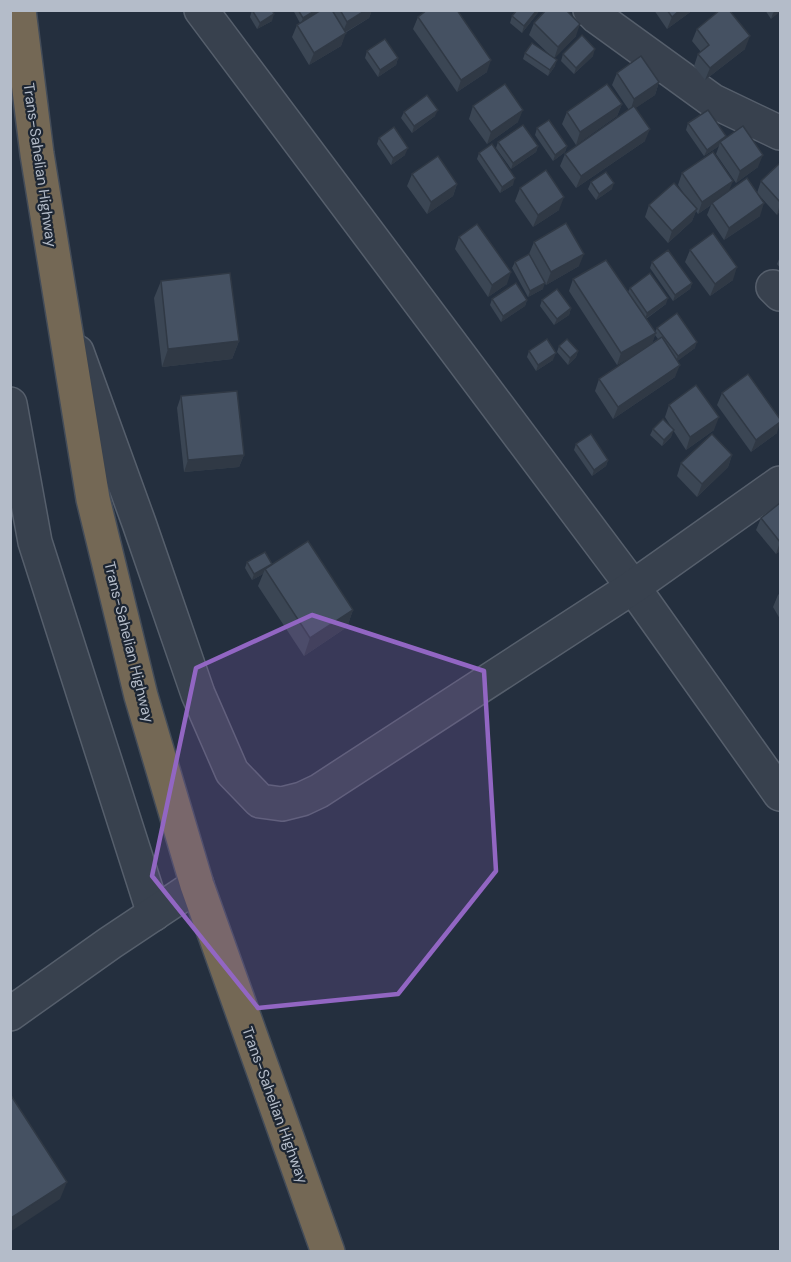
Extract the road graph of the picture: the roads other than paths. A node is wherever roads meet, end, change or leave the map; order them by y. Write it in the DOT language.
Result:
graph roads {
  1 [pos="19,10"];
  2 [pos="201,10"];
  3 [pos="597,13"];
  4 [pos="780,133"];
  5 [pos="61,308"];
  6 [pos="10,404"];
  7 [pos="780,483"];
  8 [pos="23,535"];
  9 [pos="633,587"];
  10 [pos="780,794"];
  11 [pos="197,885"];
  12 [pos="153,914"];
  13 [pos="10,1014"];
  14 [pos="328,1251"];
  1 -- 5 [label="highway, Trans-Sahelian Highway"];
  2 -- 9 [label="street"];
  3 -- 4 [label="street"];
  5 -- 9 [label="street"];
  5 -- 11 [label="highway, Trans-Sahelian Highway"];
  6 -- 8 [label="street"];
  7 -- 9 [label="street"];
  8 -- 12 [label="street"];
  9 -- 10 [label="street"];
  11 -- 12 [label="street"];
  11 -- 14 [label="highway, Trans-Sahelian Highway"];
  12 -- 13 [label="street"];
}
